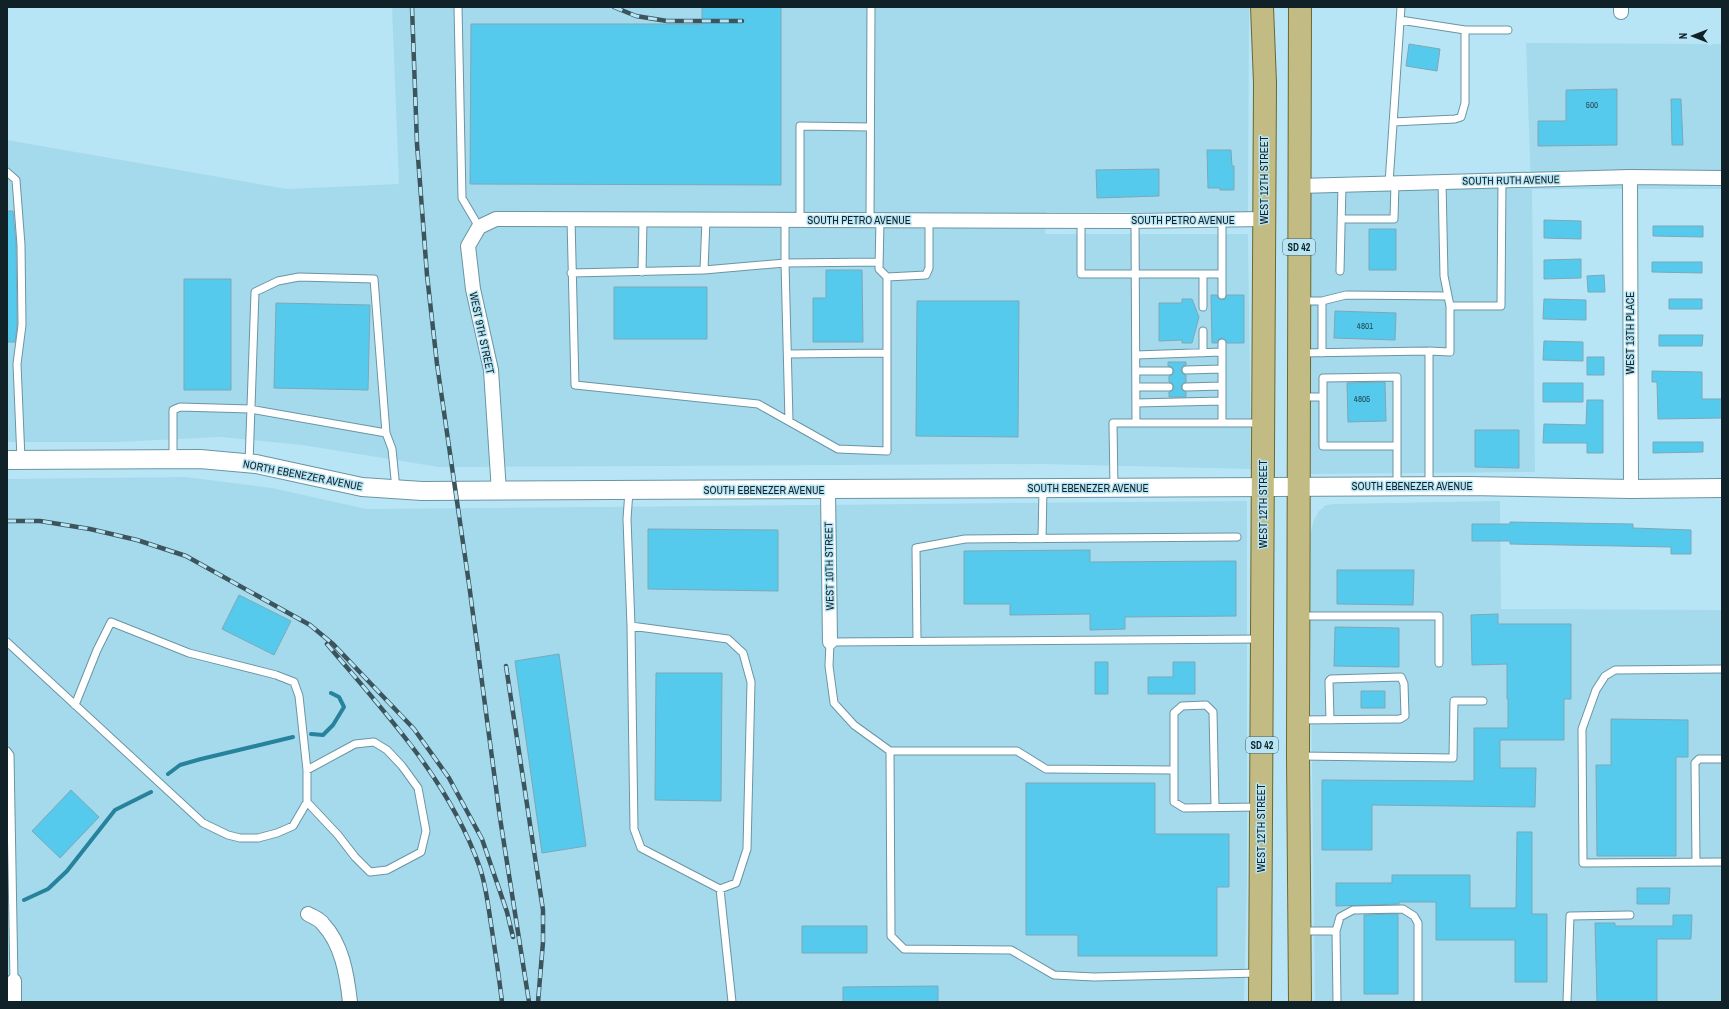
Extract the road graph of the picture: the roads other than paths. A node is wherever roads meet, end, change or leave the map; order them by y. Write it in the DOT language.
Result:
graph roads {
  1 [pos="458,7"];
  2 [pos="871,7"];
  3 [pos="1262,7"];
  4 [pos="1300,7"];
  5 [pos="1401,7"];
  6 [pos="1400,20"];
  7 [pos="1465,30"];
  8 [pos="1508,30"];
  9 [pos="1393,122"];
  10 [pos="870,127"];
  11 [pos="7,172"];
  12 [pos="1630,177"];
  13 [pos="1722,178"];
  14 [pos="1502,180"];
  15 [pos="1442,182"];
  16 [pos="1392,183"];
  17 [pos="1342,185"];
  18 [pos="1300,186"];
  19 [pos="1341,218"];
  20 [pos="571,219"];
  21 [pos="643,219"];
  22 [pos="706,219"];
  23 [pos="1264,219"];
  24 [pos="785,220"];
  25 [pos="800,220"];
  26 [pos="875,220"];
  27 [pos="929,220"];
  28 [pos="1081,220"];
  29 [pos="1135,220"];
  30 [pos="1222,220"];
  31 [pos="479,227"];
  32 [pos="879,262"];
  33 [pos="785,263"];
  34 [pos="704,270"];
  35 [pos="1340,271"];
  36 [pos="642,272"];
  37 [pos="571,273"];
  38 [pos="1135,274"];
  39 [pos="1203,274"];
  40 [pos="1222,274"];
  41 [pos="887,277"];
  42 [pos="1222,295"];
  43 [pos="1448,296"];
  44 [pos="1299,301"];
  45 [pos="1322,301"];
  46 [pos="1450,306"];
  47 [pos="1204,307"];
  48 [pos="1203,331"];
  49 [pos="1222,343"];
  50 [pos="1430,351"];
  51 [pos="1222,352"];
  52 [pos="887,353"];
  53 [pos="1204,353"];
  54 [pos="1299,353"];
  55 [pos="1322,353"];
  56 [pos="788,354"];
  57 [pos="1136,356"];
  58 [pos="1222,369"];
  59 [pos="1186,370"];
  60 [pos="1136,371"];
  61 [pos="1168,371"];
  62 [pos="1222,386"];
  63 [pos="1136,387"];
  64 [pos="1168,387"];
  65 [pos="1186,387"];
  66 [pos="1299,397"];
  67 [pos="1323,397"];
  68 [pos="1222,401"];
  69 [pos="1136,403"];
  70 [pos="250,409"];
  71 [pos="789,421"];
  72 [pos="1136,423"];
  73 [pos="1222,423"];
  74 [pos="1263,423"];
  75 [pos="386,433"];
  76 [pos="1397,446"];
  77 [pos="173,459"];
  78 [pos="14,460"];
  79 [pos="249,464"];
  80 [pos="1397,486"];
  81 [pos="1430,486"];
  82 [pos="1263,487"];
  83 [pos="1299,487"];
  84 [pos="1043,488"];
  85 [pos="1114,488"];
  86 [pos="1722,488"];
  87 [pos="1631,489"];
  88 [pos="396,490"];
  89 [pos="828,490"];
  90 [pos="629,491"];
  91 [pos="454,492"];
  92 [pos="499,492"];
  93 [pos="1237,537"];
  94 [pos="1042,539"];
  95 [pos="1298,616"];
  96 [pos="631,626"];
  97 [pos="1262,639"];
  98 [pos="917,641"];
  99 [pos="7,642"];
  100 [pos="830,642"];
  101 [pos="1439,663"];
  102 [pos="1722,669"];
  103 [pos="1483,701"];
  104 [pos="76,705"];
  105 [pos="1298,720"];
  106 [pos="1330,720"];
  107 [pos="7,751"];
  108 [pos="890,751"];
  109 [pos="1298,756"];
  110 [pos="1722,759"];
  111 [pos="307,770"];
  112 [pos="1174,770"];
  113 [pos="307,802"];
  114 [pos="1262,807"];
  115 [pos="1215,808"];
  116 [pos="1696,862"];
  117 [pos="1722,862"];
  118 [pos="720,889"];
  119 [pos="308,914"];
  120 [pos="1630,915"];
  121 [pos="10,925"];
  122 [pos="1336,931"];
  123 [pos="1299,932"];
  124 [pos="1260,973"];
  125 [pos="10,981"];
  126 [pos="14,1002"];
  127 [pos="350,1002"];
  128 [pos="732,1002"];
  129 [pos="1260,1002"];
  130 [pos="1300,1002"];
  131 [pos="1337,1002"];
  132 [pos="1418,1002"];
  133 [pos="1567,1002"];
  1 -- 31 [label="lane"];
  2 -- 10 [label="lane"];
  3 -- 23 [label="main road, WEST 12TH STREET / SD 42"];
  4 -- 18 [label="main road, SD 42"];
  5 -- 6 [label="lane"];
  6 -- 7 [label="lane"];
  6 -- 9 [label="lane"];
  7 -- 8 [label="lane"];
  7 -- 9 [label="lane"];
  9 -- 16 [label="lane"];
  10 -- 25 [label="lane"];
  10 -- 26 [label="lane"];
  11 -- 78 [label="lane"];
  12 -- 13 [label="street, SOUTH RUTH AVENUE"];
  12 -- 14 [label="street, SOUTH RUTH AVENUE"];
  12 -- 87 [label="street, WEST 13TH PLACE"];
  14 -- 15 [label="street, SOUTH RUTH AVENUE"];
  14 -- 46 [label="lane"];
  15 -- 16 [label="street, SOUTH RUTH AVENUE"];
  15 -- 43 [label="lane"];
  16 -- 17 [label="street, SOUTH RUTH AVENUE"];
  16 -- 19 [label="lane"];
  17 -- 18 [label="street, SOUTH RUTH AVENUE"];
  17 -- 19 [label="lane"];
  18 -- 44 [label="main road, SD 42"];
  19 -- 35 [label="lane"];
  20 -- 21 [label="street, SOUTH PETRO AVENUE"];
  20 -- 31 [label="street, SOUTH PETRO AVENUE"];
  20 -- 37 [label="lane"];
  21 -- 22 [label="street, SOUTH PETRO AVENUE"];
  21 -- 36 [label="lane"];
  22 -- 24 [label="street, SOUTH PETRO AVENUE"];
  22 -- 34 [label="lane"];
  23 -- 30 [label="street, SOUTH PETRO AVENUE"];
  23 -- 74 [label="main road, WEST 12TH STREET / SD 42"];
  24 -- 25 [label="street, SOUTH PETRO AVENUE"];
  24 -- 33 [label="lane"];
  25 -- 26 [label="street, SOUTH PETRO AVENUE"];
  26 -- 27 [label="street, SOUTH PETRO AVENUE"];
  26 -- 32 [label="lane"];
  27 -- 28 [label="street, SOUTH PETRO AVENUE"];
  27 -- 41 [label="lane"];
  28 -- 29 [label="street, SOUTH PETRO AVENUE"];
  28 -- 38 [label="lane"];
  29 -- 30 [label="street, SOUTH PETRO AVENUE"];
  29 -- 38 [label="lane"];
  30 -- 40 [label="lane"];
  31 -- 92 [label="street, WEST 9TH STREET"];
  32 -- 33 [label="lane"];
  32 -- 41 [label="lane"];
  33 -- 34 [label="lane"];
  33 -- 56 [label="lane"];
  34 -- 36 [label="lane"];
  36 -- 37 [label="lane"];
  37 -- 71 [label="lane"];
  38 -- 39 [label="lane"];
  38 -- 57 [label="lane"];
  39 -- 40 [label="lane"];
  39 -- 47 [label="lane"];
  40 -- 42 [label="lane"];
  41 -- 52 [label="lane"];
  43 -- 45 [label="lane"];
  43 -- 46 [label="lane"];
  44 -- 45 [label="lane"];
  44 -- 54 [label="main road, SD 42"];
  45 -- 55 [label="lane"];
  46 -- 50 [label="lane"];
  48 -- 53 [label="lane"];
  49 -- 51 [label="lane"];
  50 -- 55 [label="lane"];
  50 -- 81 [label="lane"];
  51 -- 53 [label="lane"];
  51 -- 58 [label="lane"];
  52 -- 56 [label="lane"];
  52 -- 71 [label="lane"];
  53 -- 57 [label="lane"];
  54 -- 55 [label="lane"];
  54 -- 66 [label="main road, SD 42"];
  56 -- 71 [label="lane"];
  57 -- 60 [label="lane"];
  58 -- 59 [label="lane"];
  58 -- 62 [label="lane"];
  60 -- 61 [label="lane"];
  60 -- 63 [label="lane"];
  62 -- 65 [label="lane"];
  62 -- 68 [label="lane"];
  63 -- 64 [label="lane"];
  63 -- 69 [label="lane"];
  66 -- 67 [label="lane"];
  66 -- 83 [label="main road, SD 42"];
  67 -- 76 [label="lane"];
  67 -- 76 [label="lane"];
  68 -- 69 [label="lane"];
  68 -- 73 [label="lane"];
  69 -- 72 [label="lane"];
  70 -- 75 [label="lane"];
  70 -- 75 [label="lane"];
  70 -- 77 [label="lane"];
  70 -- 79 [label="lane"];
  72 -- 73 [label="lane"];
  72 -- 85 [label="lane"];
  73 -- 74 [label="lane"];
  74 -- 82 [label="main road, WEST 12TH STREET / SD 42"];
  75 -- 88 [label="lane"];
  76 -- 80 [label="lane"];
  77 -- 78 [label="street, NORTH EBENEZER AVENUE"];
  77 -- 79 [label="street, NORTH EBENEZER AVENUE"];
  79 -- 88 [label="street, NORTH EBENEZER AVENUE"];
  80 -- 81 [label="street, SOUTH EBENEZER AVENUE"];
  80 -- 83 [label="street, SOUTH EBENEZER AVENUE"];
  81 -- 87 [label="street, SOUTH EBENEZER AVENUE"];
  82 -- 83 [label="street, SOUTH EBENEZER AVENUE"];
  82 -- 85 [label="street, SOUTH EBENEZER AVENUE"];
  82 -- 97 [label="main road, WEST 12TH STREET / SD 42"];
  83 -- 95 [label="main road, SD 42"];
  84 -- 85 [label="street, SOUTH EBENEZER AVENUE"];
  84 -- 89 [label="street, SOUTH EBENEZER AVENUE"];
  84 -- 94 [label="lane"];
  86 -- 87 [label="street, SOUTH EBENEZER AVENUE"];
  88 -- 91 [label="street, NORTH EBENEZER AVENUE"];
  89 -- 90 [label="street, SOUTH EBENEZER AVENUE"];
  89 -- 100 [label="street, WEST 10TH STREET"];
  90 -- 92 [label="street, SOUTH EBENEZER AVENUE"];
  90 -- 96 [label="lane"];
  91 -- 92 [label="street, SOUTH EBENEZER AVENUE"];
  93 -- 94 [label="lane"];
  94 -- 98 [label="lane"];
  95 -- 101 [label="lane"];
  95 -- 105 [label="main road, SD 42"];
  96 -- 118 [label="lane"];
  96 -- 118 [label="lane"];
  97 -- 98 [label="lane"];
  97 -- 114 [label="main road, WEST 12TH STREET / SD 42"];
  98 -- 100 [label="lane"];
  99 -- 104 [label="lane"];
  100 -- 108 [label="lane"];
  102 -- 116 [label="lane"];
  103 -- 109 [label="lane"];
  104 -- 111 [label="lane"];
  104 -- 113 [label="lane"];
  105 -- 106 [label="lane"];
  105 -- 109 [label="main road, SD 42"];
  106 -- 106 [label="lane"];
  107 -- 121 [label="lane"];
  108 -- 112 [label="lane"];
  108 -- 124 [label="lane"];
  109 -- 123 [label="main road, SD 42"];
  110 -- 116 [label="lane"];
  111 -- 113 [label="lane"];
  111 -- 113 [label="lane"];
  112 -- 115 [label="lane"];
  112 -- 115 [label="lane"];
  114 -- 115 [label="lane"];
  114 -- 124 [label="main road, WEST 12TH STREET / SD 42"];
  116 -- 117 [label="lane"];
  118 -- 128 [label="lane"];
  119 -- 127 [label="street"];
  120 -- 133 [label="lane"];
  121 -- 125 [label="lane"];
  122 -- 123 [label="lane"];
  122 -- 131 [label="lane"];
  122 -- 132 [label="lane"];
  123 -- 130 [label="main road, SD 42"];
  124 -- 129 [label="main road, WEST 12TH STREET / SD 42"];
  125 -- 126 [label="street"];
}
